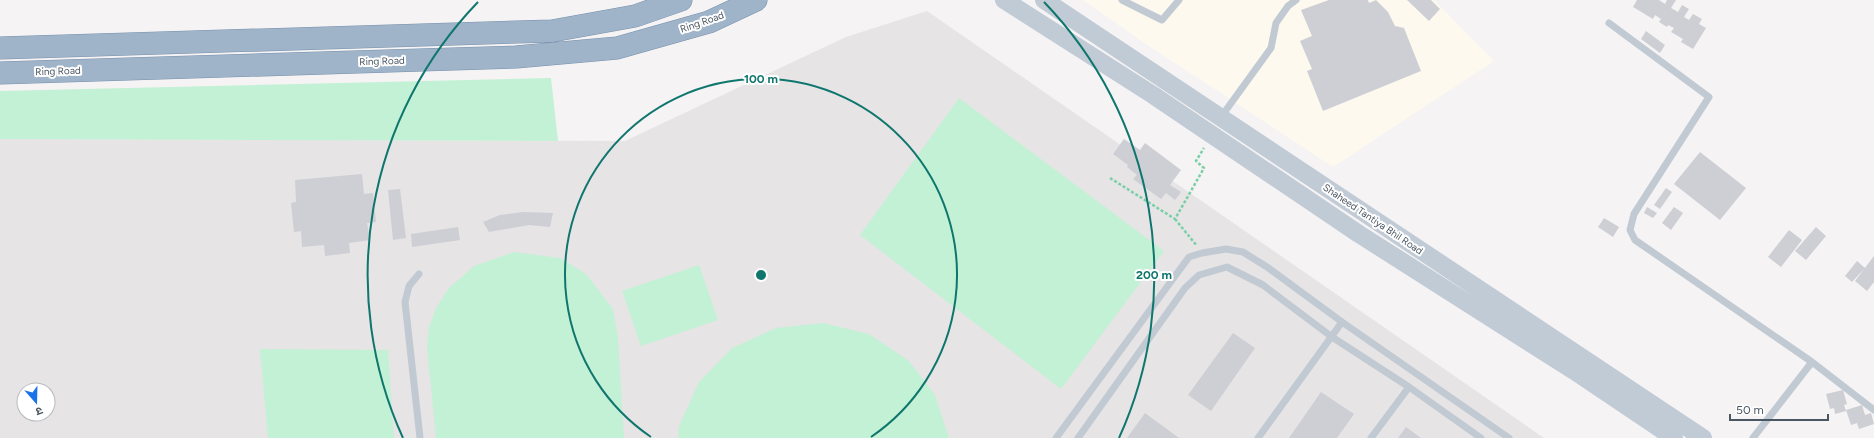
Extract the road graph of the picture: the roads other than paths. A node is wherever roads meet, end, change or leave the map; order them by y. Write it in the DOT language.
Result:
graph roads {
  1 [pos="671,0"];
  2 [pos="681,0"];
  3 [pos="756,0"];
  4 [pos="1004,0"];
  5 [pos="1044,0"];
  6 [pos="1122,0"];
  7 [pos="1179,0"];
  8 [pos="1296,0"];
  9 [pos="635,16"];
  10 [pos="1608,23"];
  11 [pos="0,48"];
  12 [pos="0,73"];
  13 [pos="1221,118"];
  14 [pos="1212,135"];
  15 [pos="420,274"];
  16 [pos="1342,322"];
  17 [pos="1332,337"];
  18 [pos="1812,362"];
  19 [pos="1409,387"];
  20 [pos="1874,410"];
  21 [pos="420,438"];
  22 [pos="1056,438"];
  23 [pos="1078,438"];
  24 [pos="1258,438"];
  25 [pos="1371,438"];
  26 [pos="1481,438"];
  27 [pos="1509,438"];
  28 [pos="1674,438"];
  29 [pos="1703,438"];
  30 [pos="1753,438"];
  1 -- 9 [label="highway"];
  2 -- 9 [label="highway"];
  3 -- 12 [label="highway, Ring Road"];
  4 -- 14 [label="main road"];
  5 -- 13 [label="main road, Shaheed Tantiya Bhil Road"];
  6 -- 7 [label="lane"];
  8 -- 13 [label="lane"];
  9 -- 11 [label="highway"];
  10 -- 18 [label="lane"];
  13 -- 14 [label="main road"];
  13 -- 29 [label="main road, Shaheed Tantiya Bhil Road"];
  14 -- 28 [label="main road"];
  15 -- 21 [label="lane"];
  16 -- 17 [label="lane"];
  16 -- 22 [label="lane"];
  16 -- 27 [label="lane"];
  17 -- 19 [label="lane"];
  17 -- 23 [label="lane"];
  17 -- 24 [label="lane"];
  18 -- 20 [label="lane"];
  18 -- 30 [label="lane"];
  19 -- 25 [label="lane"];
  19 -- 26 [label="lane"];
}
